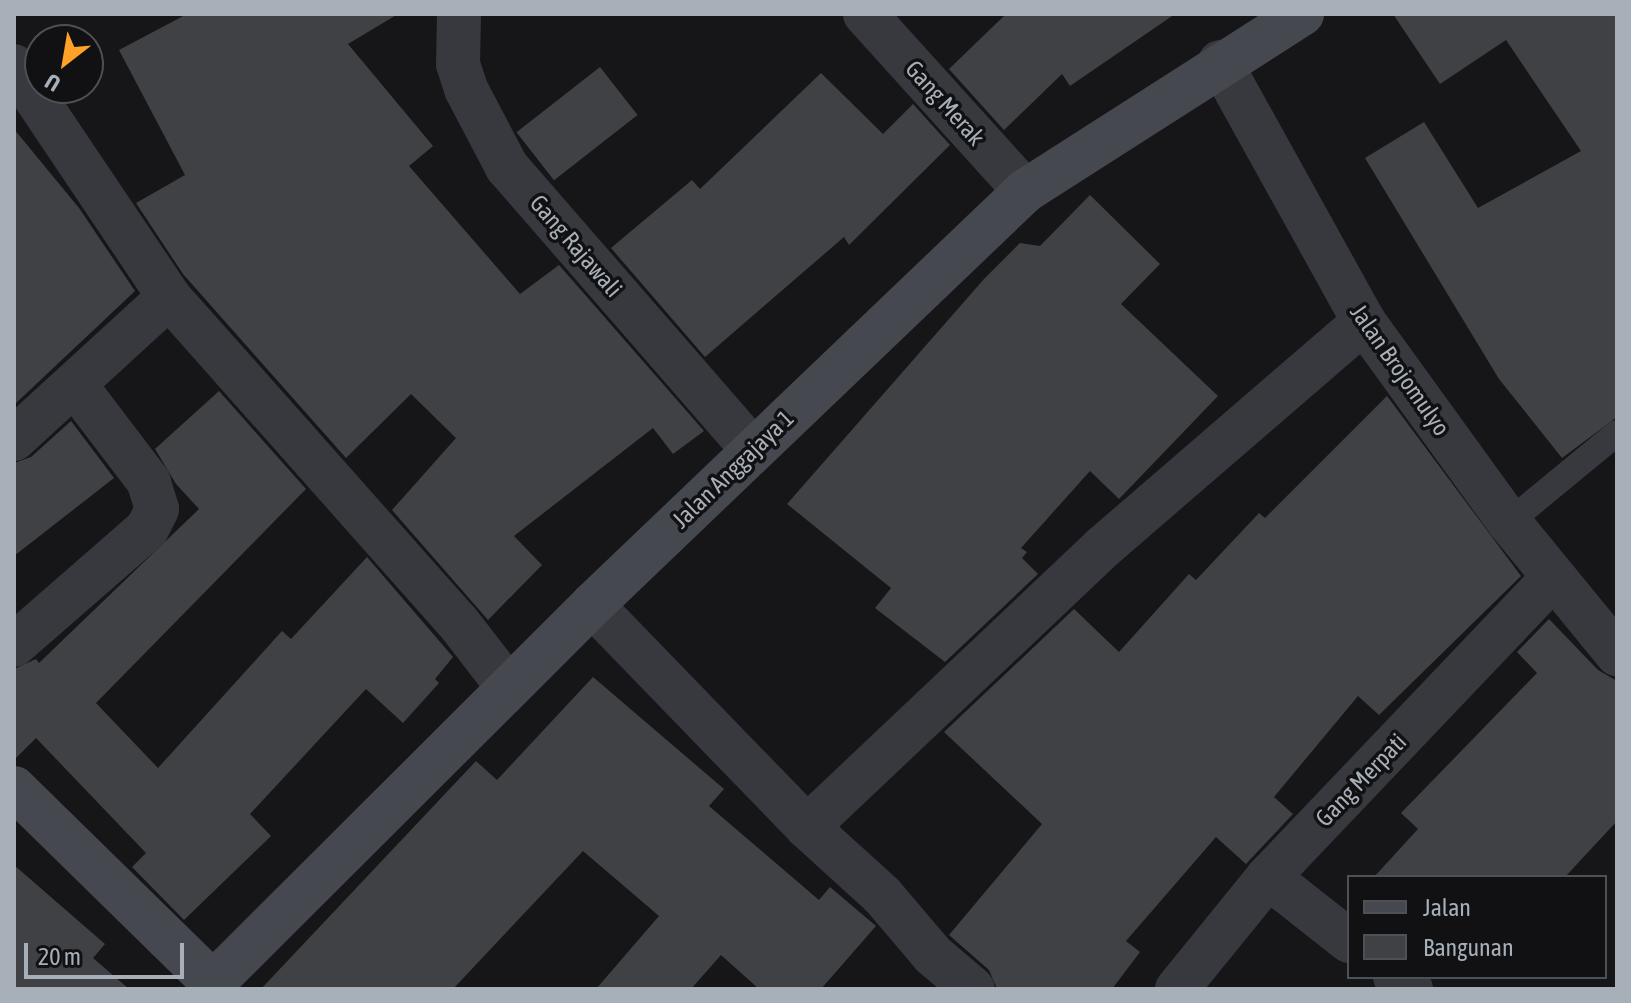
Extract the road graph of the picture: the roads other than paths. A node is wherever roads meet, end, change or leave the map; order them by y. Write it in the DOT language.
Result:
graph roads {
  1 [pos="459,14"];
  2 [pos="865,14"];
  3 [pos="1302,14"];
  4 [pos="1220,62"];
  5 [pos="14,66"];
  6 [pos="1025,191"];
  7 [pos="169,297"];
  8 [pos="1364,322"];
  9 [pos="75,385"];
  10 [pos="1617,433"];
  11 [pos="14,439"];
  12 [pos="753,450"];
  13 [pos="1509,522"];
  14 [pos="1553,578"];
  15 [pos="592,605"];
  16 [pos="14,645"];
  17 [pos="1617,654"];
  18 [pos="508,687"];
  19 [pos="14,788"];
  20 [pos="807,827"];
  21 [pos="1268,877"];
  22 [pos="1347,939"];
  23 [pos="216,986"];
  24 [pos="973,989"];
  25 [pos="1177,989"];
  1 -- 12 [label="street, Gang Rajawali"];
  2 -- 6 [label="street, Gang Merak"];
  3 -- 4 [label="main road, Jalan Anggajaya 1"];
  4 -- 6 [label="main road, Jalan Anggajaya 1"];
  4 -- 8 [label="street, Jalan Brojomulyo"];
  5 -- 7 [label="street"];
  6 -- 12 [label="main road, Jalan Anggajaya 1"];
  7 -- 9 [label="street"];
  7 -- 18 [label="street"];
  8 -- 13 [label="street, Jalan Brojomulyo"];
  8 -- 20 [label="street"];
  9 -- 11 [label="street"];
  9 -- 16 [label="street"];
  10 -- 13 [label="lane"];
  12 -- 15 [label="main road, Jalan Anggajaya 1"];
  13 -- 14 [label="street, Jalan Brojomulyo"];
  14 -- 17 [label="street, Jalan Brojomulyo"];
  14 -- 21 [label="street, Gang Merpati"];
  15 -- 18 [label="main road, Jalan Anggajaya 1"];
  15 -- 20 [label="street"];
  18 -- 23 [label="main road, Jalan Anggajaya 1"];
  19 -- 23 [label="main road"];
  20 -- 24 [label="street"];
  21 -- 22 [label="street"];
  21 -- 25 [label="street, Gang Merpati"];
}
